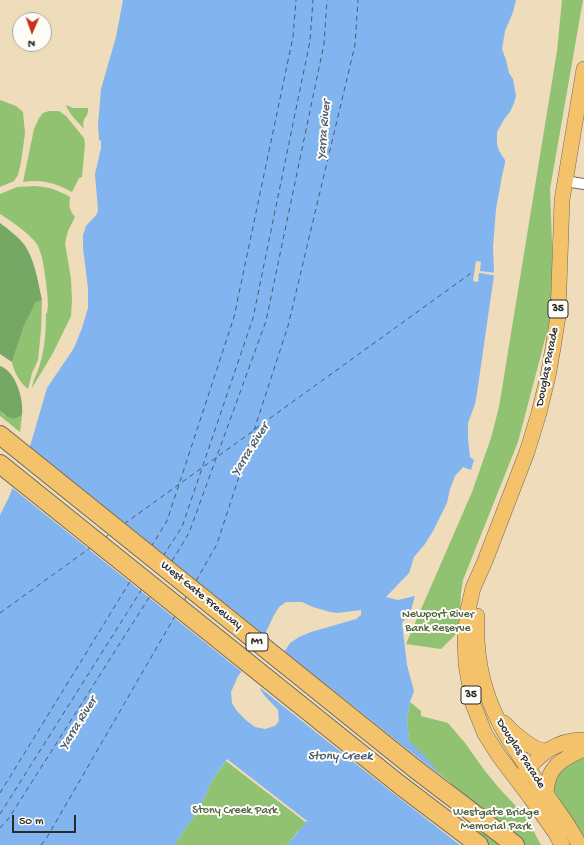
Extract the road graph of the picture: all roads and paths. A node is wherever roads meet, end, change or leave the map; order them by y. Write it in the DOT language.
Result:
graph roads {
  1 [pos="584,69"];
  2 [pos="565,181"];
  3 [pos="584,184"];
  4 [pos="0,435"];
  5 [pos="0,464"];
  6 [pos="485,561"];
  7 [pos="489,701"];
  8 [pos="584,740"];
  9 [pos="584,747"];
  10 [pos="546,751"];
  11 [pos="530,772"];
  12 [pos="518,781"];
  13 [pos="546,794"];
  14 [pos="479,845"];
  15 [pos="515,845"];
  16 [pos="562,845"];
  17 [pos="579,845"];
  1 -- 2 [label="main road, Douglas Parade / 35"];
  2 -- 3 [label="street"];
  2 -- 6 [label="main road, Douglas Parade / 35"];
  4 -- 15 [label="highway, West Gate Freeway / M1"];
  5 -- 14 [label="highway, West Gate Freeway / M1"];
  6 -- 7 [label="main road, Douglas Parade / 35"];
  6 -- 12 [label="main road, Douglas Parade / 35"];
  7 -- 10 [label="main road"];
  7 -- 11 [label="main road, Douglas Parade / 35"];
  8 -- 10 [label="main road"];
  9 -- 11 [label="main road"];
  9 -- 13 [label="main road"];
  10 -- 11 [label="main road"];
  11 -- 12 [label="main road"];
  11 -- 13 [label="main road, Douglas Parade / 35"];
  12 -- 16 [label="main road, Douglas Parade / 35"];
  13 -- 17 [label="main road, Douglas Parade / 35"];
}
